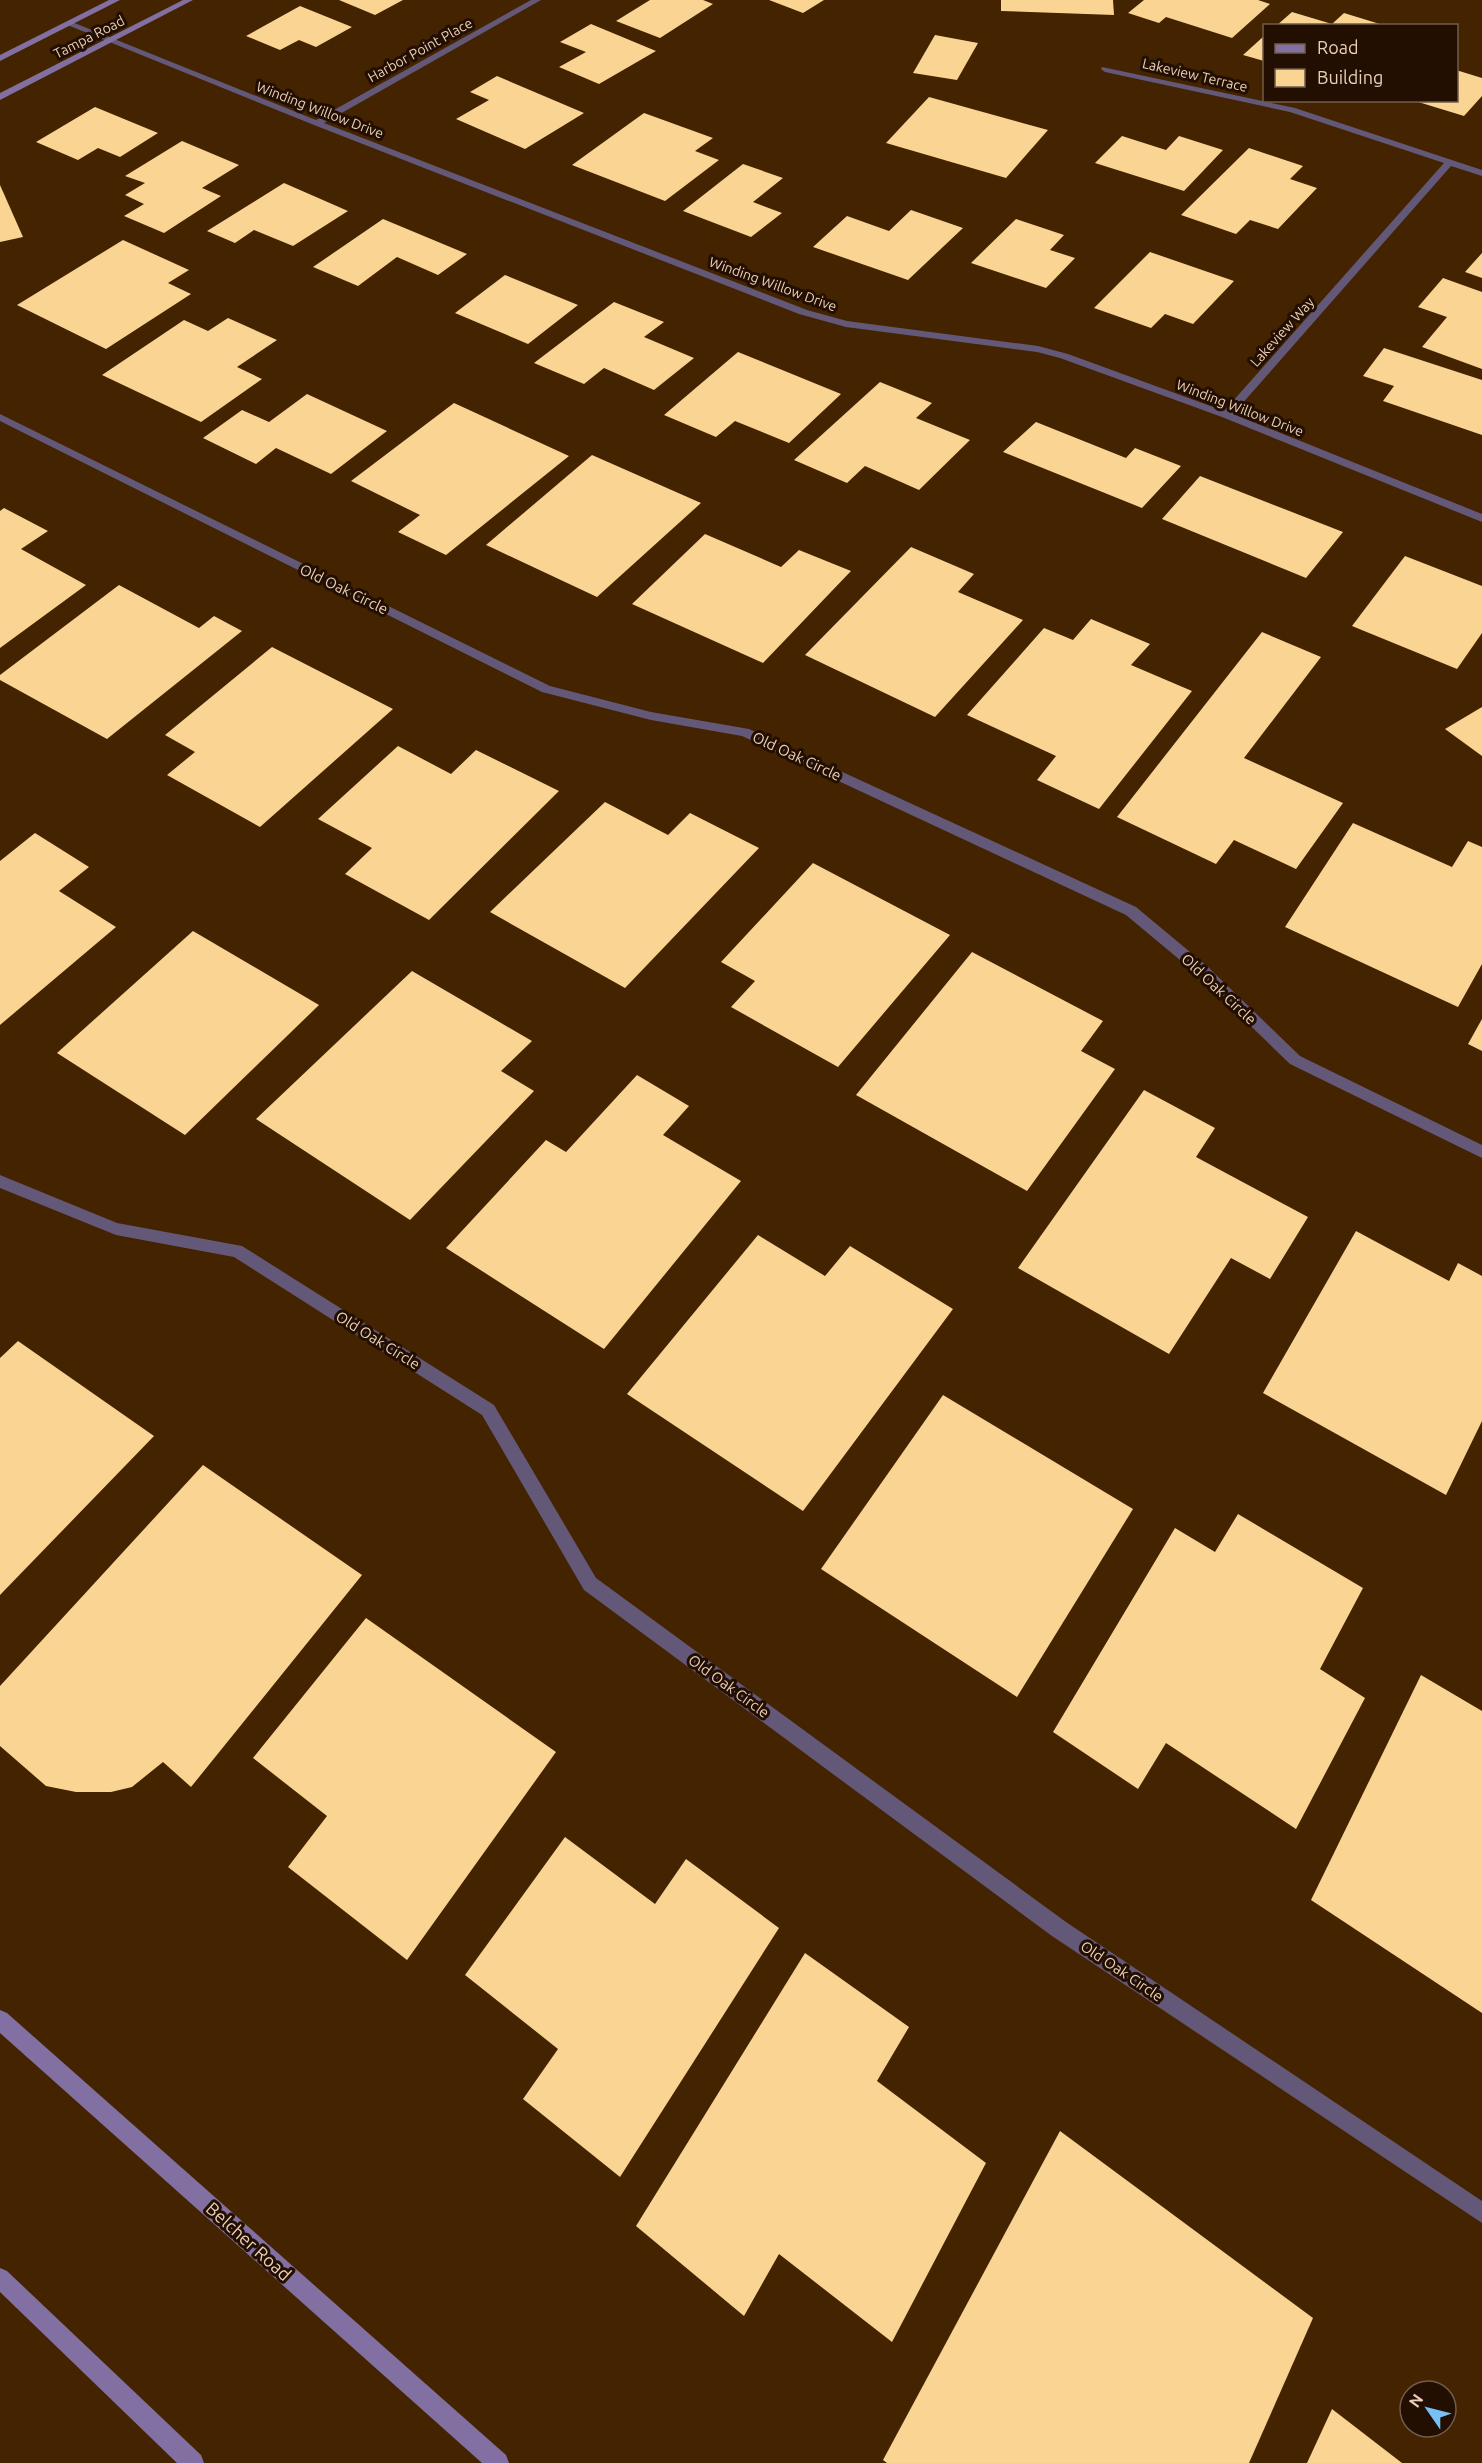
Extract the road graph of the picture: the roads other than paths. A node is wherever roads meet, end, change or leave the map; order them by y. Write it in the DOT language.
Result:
graph roads {
  1 [pos="116,0"];
  2 [pos="189,0"];
  3 [pos="537,0"];
  4 [pos="69,24"];
  5 [pos="110,42"];
  6 [pos="0,58"];
  7 [pos="1106,69"];
  8 [pos="0,97"];
  9 [pos="317,123"];
  10 [pos="1449,163"];
  11 [pos="1482,173"];
  12 [pos="1226,415"];
  13 [pos="0,417"];
  14 [pos="1482,518"];
  15 [pos="1482,1152"];
  16 [pos="0,1181"];
  17 [pos="0,2020"];
  18 [pos="1482,2213"];
  19 [pos="0,2278"];
  20 [pos="193,2463"];
  21 [pos="498,2463"];
  1 -- 4 [label="main road, Tampa Road"];
  2 -- 5 [label="main road, Tampa Road"];
  3 -- 9 [label="street, Harbor Point Place"];
  4 -- 5 [label="street, Winding Willow Drive"];
  4 -- 6 [label="main road, Tampa Road"];
  5 -- 8 [label="main road, Tampa Road"];
  5 -- 9 [label="street, Winding Willow Drive"];
  7 -- 10 [label="street, Lakeview Terrace"];
  9 -- 12 [label="street, Winding Willow Drive"];
  10 -- 11 [label="street, Lakeview Terrace"];
  10 -- 12 [label="street, Lakeview Way"];
  12 -- 14 [label="street, Winding Willow Drive"];
  13 -- 15 [label="street, Old Oak Circle"];
  16 -- 18 [label="street, Old Oak Circle"];
  17 -- 21 [label="main road, Belcher Road"];
  19 -- 20 [label="main road"];
}
